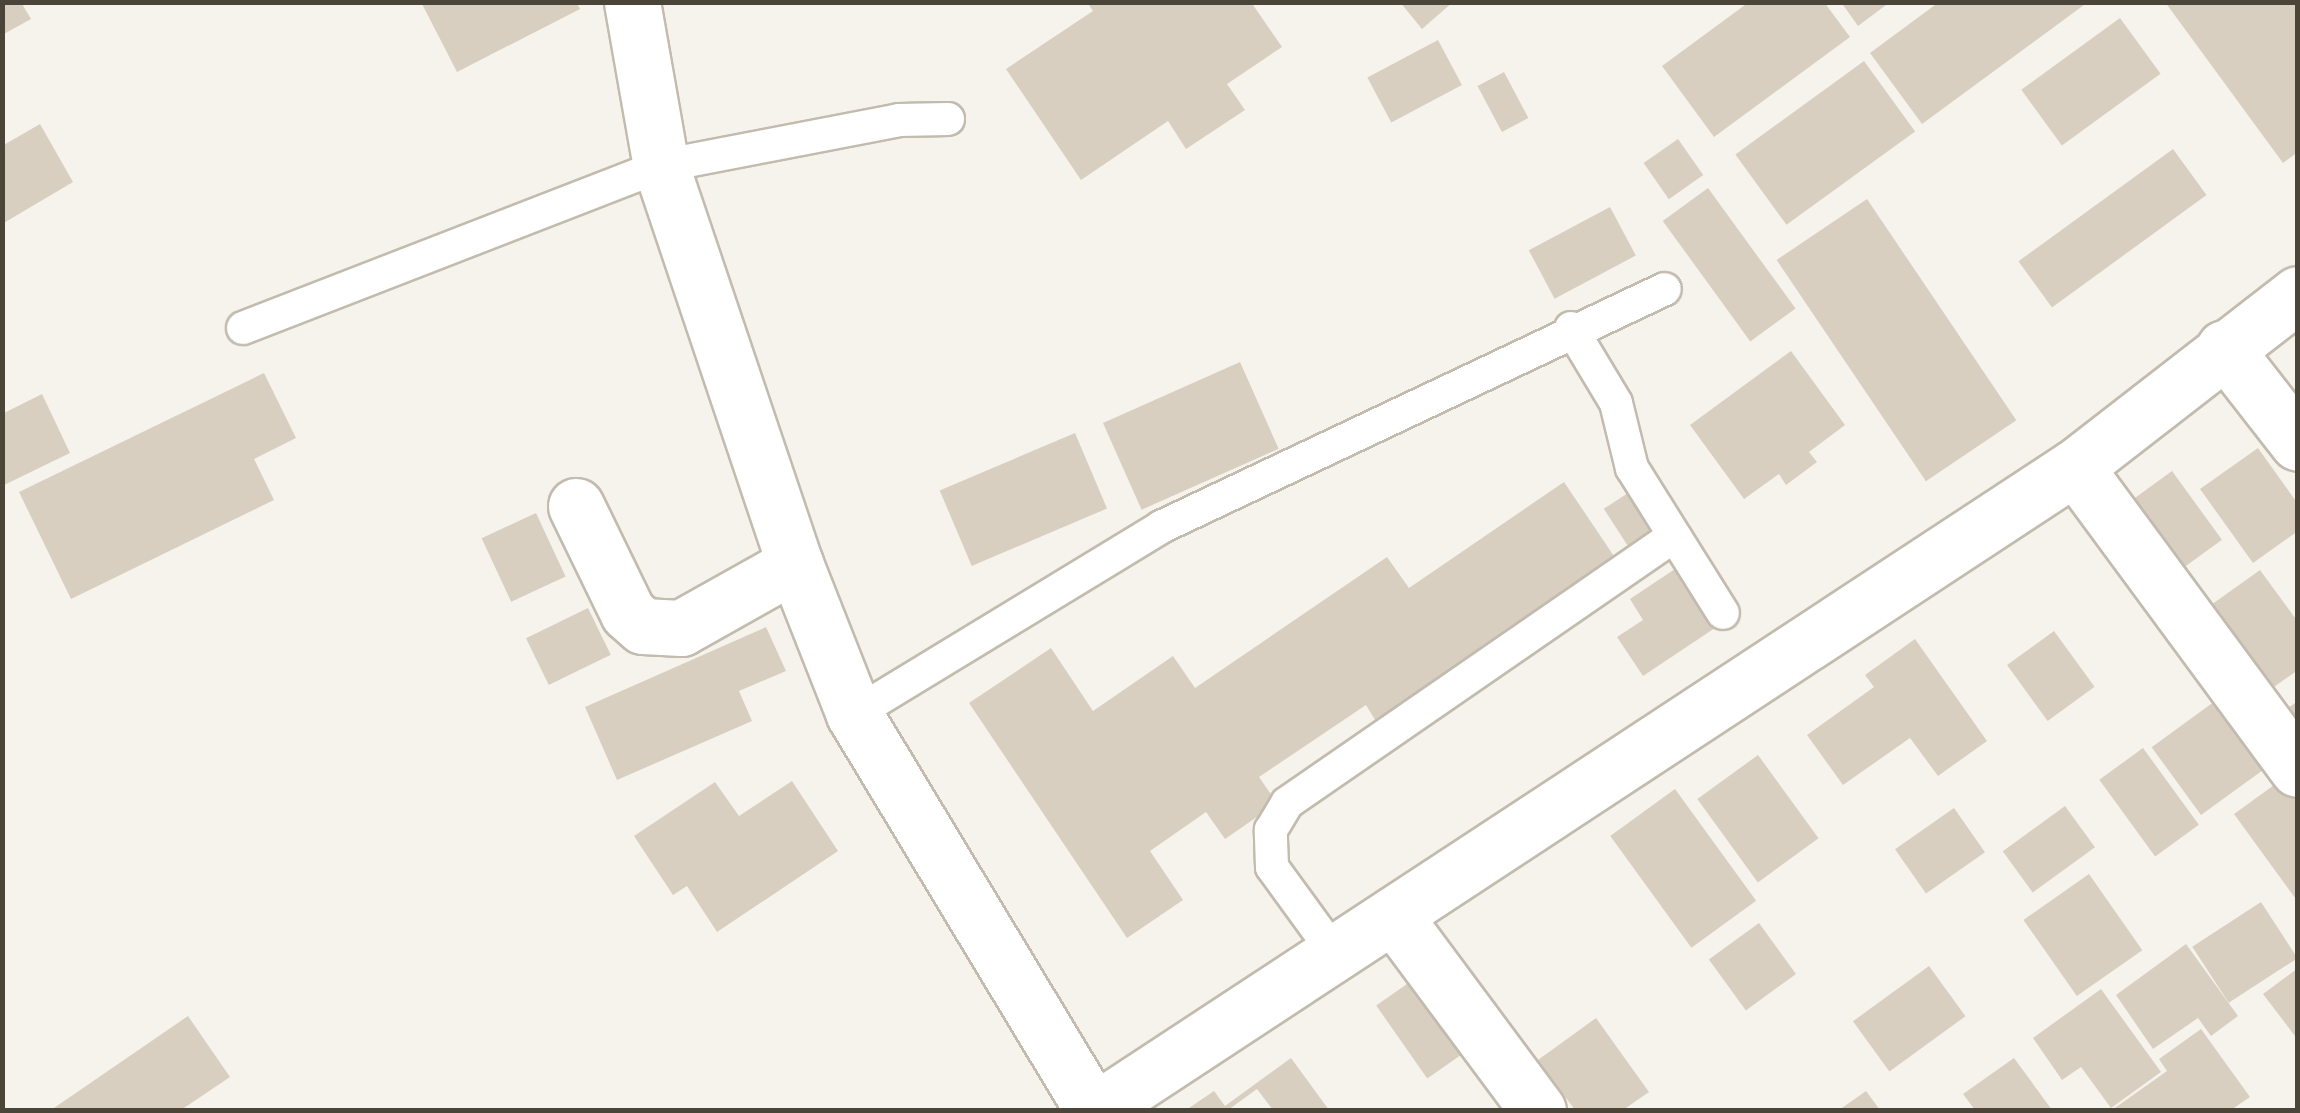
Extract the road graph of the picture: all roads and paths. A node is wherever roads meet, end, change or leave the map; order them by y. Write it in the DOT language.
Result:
graph roads {
  1 [pos="632,2"];
  2 [pos="948,119"];
  3 [pos="661,166"];
  4 [pos="1664,289"];
  5 [pos="2298,294"];
  6 [pos="243,328"];
  7 [pos="1570,328"];
  8 [pos="2224,348"];
  9 [pos="2298,443"];
  10 [pos="2075,467"];
  11 [pos="576,506"];
  12 [pos="1674,536"];
  13 [pos="795,564"];
  14 [pos="1723,613"];
  15 [pos="854,714"];
  16 [pos="2298,769"];
  17 [pos="1393,915"];
  18 [pos="1336,956"];
  19 [pos="1094,1110"];
  20 [pos="1538,1110"];
  1 -- 3 [label="street"];
  2 -- 3 [label="lane"];
  3 -- 6 [label="lane"];
  3 -- 13 [label="street"];
  4 -- 7 [label="lane"];
  5 -- 8 [label="street"];
  7 -- 12 [label="lane"];
  7 -- 15 [label="lane"];
  8 -- 9 [label="street"];
  8 -- 10 [label="street"];
  10 -- 16 [label="street"];
  10 -- 17 [label="street"];
  11 -- 13 [label="street"];
  12 -- 14 [label="lane"];
  12 -- 18 [label="lane"];
  13 -- 15 [label="street"];
  15 -- 19 [label="street"];
  17 -- 18 [label="street"];
  17 -- 20 [label="street"];
  18 -- 19 [label="street"];
}
